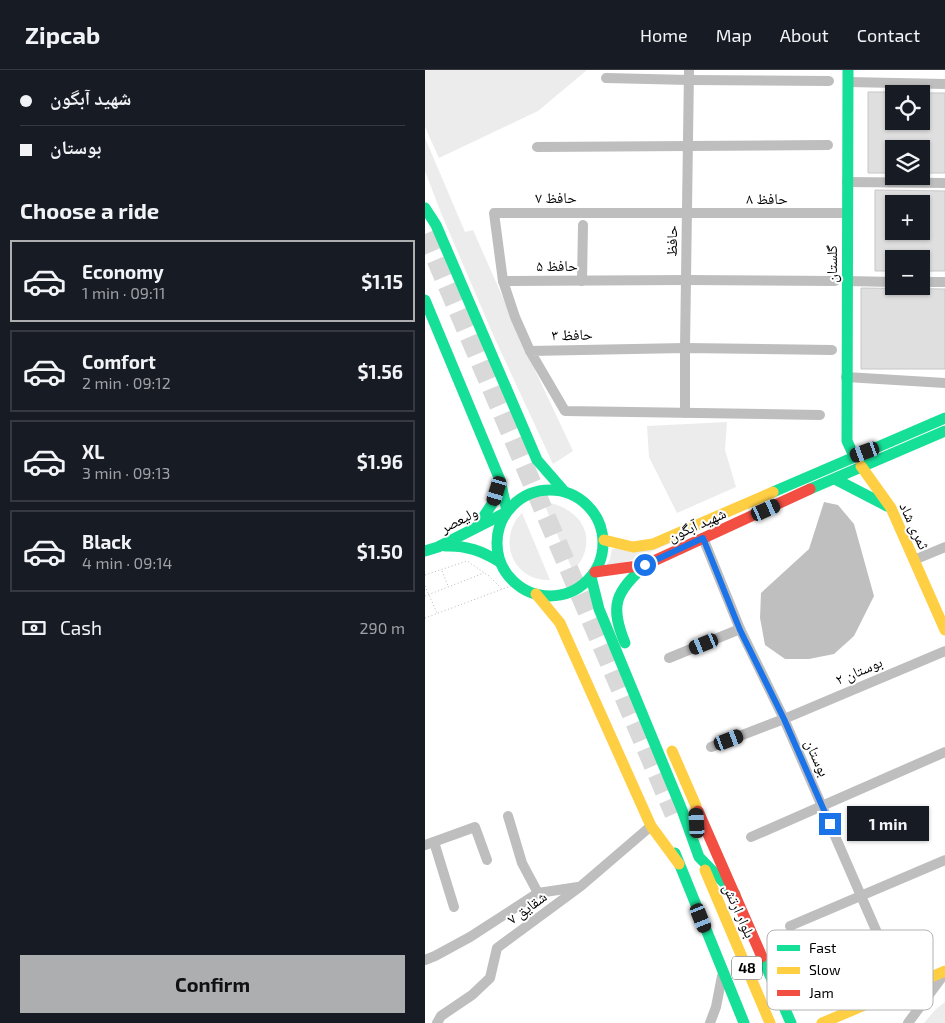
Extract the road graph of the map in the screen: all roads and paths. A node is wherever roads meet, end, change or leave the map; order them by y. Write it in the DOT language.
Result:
graph roads {
  1 [pos="848,70"];
  2 [pos="689,75"];
  3 [pos="606,78"];
  4 [pos="829,81"];
  5 [pos="848,82"];
  6 [pos="945,84"];
  7 [pos="828,145"];
  8 [pos="537,147"];
  9 [pos="688,147"];
  10 [pos="847,182"];
  11 [pos="945,183"];
  12 [pos="425,197"];
  13 [pos="425,208"];
  14 [pos="847,213"];
  15 [pos="688,214"];
  16 [pos="583,225"];
  17 [pos="436,226"];
  18 [pos="686,280"];
  19 [pos="503,281"];
  20 [pos="582,281"];
  21 [pos="835,281"];
  22 [pos="847,281"];
  23 [pos="885,282"];
  24 [pos="930,282"];
  25 [pos="945,282"];
  26 [pos="425,300"];
  27 [pos="685,348"];
  28 [pos="832,350"];
  29 [pos="530,351"];
  30 [pos="846,377"];
  31 [pos="945,383"];
  32 [pos="685,413"];
  33 [pos="820,415"];
  34 [pos="945,418"];
  35 [pos="945,431"];
  36 [pos="855,456"];
  37 [pos="861,466"];
  38 [pos="835,479"];
  39 [pos="500,480"];
  40 [pos="564,491"];
  41 [pos="760,497"];
  42 [pos="891,508"];
  43 [pos="766,510"];
  44 [pos="506,512"];
  45 [pos="477,527"];
  46 [pos="703,538"];
  47 [pos="604,540"];
  48 [pos="438,547"];
  49 [pos="945,547"];
  50 [pos="425,551"];
  51 [pos="914,560"];
  52 [pos="500,562"];
  53 [pos="645,565"];
  54 [pos="442,570"];
  55 [pos="485,572"];
  56 [pos="593,574"];
  57 [pos="425,575"];
  58 [pos="517,584"];
  59 [pos="425,586"];
  60 [pos="449,586"];
  61 [pos="503,589"];
  62 [pos="536,594"];
  63 [pos="428,595"];
  64 [pos="425,596"];
  65 [pos="437,614"];
  66 [pos="425,618"];
  67 [pos="740,630"];
  68 [pos="945,630"];
  69 [pos="945,652"];
  70 [pos="669,658"];
  71 [pos="640,679"];
  72 [pos="784,719"];
  73 [pos="668,742"];
  74 [pos="711,747"];
  75 [pos="945,752"];
  76 [pos="696,806"];
  77 [pos="822,806"];
  78 [pos="674,814"];
  79 [pos="507,816"];
  80 [pos="651,826"];
  81 [pos="666,828"];
  82 [pos="751,837"];
  83 [pos="429,844"];
  84 [pos="699,857"];
  85 [pos="487,860"];
  86 [pos="945,860"];
  87 [pos="679,864"];
  88 [pos="581,886"];
  89 [pos="538,893"];
  90 [pos="735,894"];
  91 [pos="861,895"];
  92 [pos="455,906"];
  93 [pos="790,926"];
  94 [pos="876,930"];
  95 [pos="425,960"];
  96 [pos="767,968"];
  97 [pos="945,972"];
  98 [pos="723,973"];
  99 [pos="933,977"];
  100 [pos="933,988"];
  101 [pos="785,1010"];
  102 [pos="854,1010"];
  103 [pos="917,1010"];
  104 [pos="437,1023"];
  105 [pos="711,1023"];
  106 [pos="744,1023"];
  107 [pos="771,1023"];
  108 [pos="791,1023"];
  109 [pos="822,1023"];
  110 [pos="907,1023"];
  1 -- 5 [label="main road, گلستان"];
  2 -- 3 [label="street"];
  2 -- 4 [label="street"];
  2 -- 9 [label="street, حافظ"];
  5 -- 6 [label="street"];
  5 -- 10 [label="main road, گلستان"];
  7 -- 9 [label="street"];
  8 -- 9 [label="street"];
  9 -- 15 [label="street, حافظ"];
  10 -- 11 [label="street"];
  10 -- 14 [label="main road, گلستان"];
  12 -- 17 [label="street"];
  13 -- 17 [label="main road"];
  14 -- 15 [label="street, حافظ ۸"];
  14 -- 22 [label="main road, گلستان"];
  15 -- 18 [label="street, حافظ"];
  15 -- 19 [label="street, حافظ ۷"];
  16 -- 20 [label="street"];
  17 -- 40 [label="main road"];
  18 -- 20 [label="street, حافظ ۵"];
  18 -- 21 [label="street, حافظ ۵"];
  18 -- 27 [label="street, حافظ"];
  19 -- 20 [label="street, حافظ ۵"];
  19 -- 29 [label="street"];
  22 -- 23 [label="street"];
  22 -- 30 [label="main road, گلستان"];
  24 -- 25 [label="street"];
  26 -- 39 [label="main road"];
  27 -- 28 [label="street, حافظ ۳"];
  27 -- 29 [label="street, حافظ ۳"];
  27 -- 32 [label="street, حافظ"];
  29 -- 32 [label="street, حافظ ۳"];
  30 -- 31 [label="street"];
  30 -- 36 [label="main road, گلستان"];
  32 -- 33 [label="street"];
  34 -- 36 [label="main road, شهید آبگون"];
  35 -- 37 [label="main road, شهید آبگون"];
  36 -- 41 [label="main road, شهید آبگون"];
  37 -- 38 [label="main road, شهید آبگون"];
  37 -- 42 [label="main road, ثمری شاد"];
  38 -- 42 [label="main road"];
  38 -- 43 [label="main road, شهید آبگون"];
  39 -- 44 [label="main road"];
  39 -- 45 [label="main road"];
  40 -- 44 [label="main road"];
  40 -- 47 [label="main road"];
  41 -- 43 [label="main road"];
  41 -- 47 [label="main road, شهید آبگون"];
  42 -- 51 [label="main road, ثمری شاد"];
  43 -- 46 [label="main road, شهید آبگون"];
  44 -- 45 [label="main road, ولیعصر"];
  44 -- 52 [label="main road"];
  45 -- 48 [label="main road, ولیعصر"];
  46 -- 53 [label="main road, شهید آبگون"];
  46 -- 67 [label="street, بوستان"];
  47 -- 56 [label="main road"];
  48 -- 50 [label="main road, ولیعصر"];
  48 -- 52 [label="main road"];
  49 -- 51 [label="street"];
  51 -- 68 [label="main road, ثمری شاد"];
  52 -- 58 [label="main road"];
  53 -- 56 [label="main road, شهید آبگون"];
  53 -- 71 [label="main road"];
  54 -- 55 [label="path"];
  54 -- 57 [label="path"];
  54 -- 60 [label="path"];
  55 -- 60 [label="path"];
  55 -- 61 [label="path"];
  56 -- 62 [label="main road"];
  56 -- 84 [label="main road"];
  58 -- 61 [label="path"];
  58 -- 62 [label="main road"];
  59 -- 63 [label="path"];
  60 -- 63 [label="path"];
  61 -- 65 [label="path"];
  62 -- 80 [label="main road"];
  63 -- 64 [label="path"];
  63 -- 65 [label="path"];
  65 -- 66 [label="path"];
  67 -- 70 [label="street"];
  67 -- 72 [label="street, بوستان"];
  69 -- 72 [label="street, بوستان ۲"];
  72 -- 74 [label="street, بوستان ۲"];
  72 -- 77 [label="street, بوستان"];
  73 -- 76 [label="main road"];
  75 -- 77 [label="street"];
  76 -- 84 [label="main road"];
  76 -- 90 [label="main road"];
  77 -- 82 [label="street"];
  77 -- 91 [label="street, بوستان"];
  78 -- 84 [label="main road, بلوار ارتش / 48"];
  79 -- 89 [label="street"];
  80 -- 87 [label="main road"];
  80 -- 88 [label="street, شقایق ۷"];
  81 -- 87 [label="main road, 48"];
  83 -- 85 [label="street"];
  83 -- 92 [label="street"];
  84 -- 90 [label="main road"];
  84 -- 107 [label="main road, بلوار ارتش / 48"];
  86 -- 91 [label="street"];
  87 -- 98 [label="main road, 48"];
  88 -- 89 [label="street"];
  88 -- 104 [label="street, شقایق ۷"];
  89 -- 95 [label="street"];
  90 -- 96 [label="main road"];
  91 -- 93 [label="street"];
  91 -- 94 [label="street, بوستان"];
  97 -- 99 [label="main road"];
  97 -- 100 [label="street"];
  98 -- 105 [label="street"];
  98 -- 106 [label="main road, 48"];
  101 -- 108 [label="main road"];
  102 -- 109 [label="main road"];
  103 -- 110 [label="street"];
}
